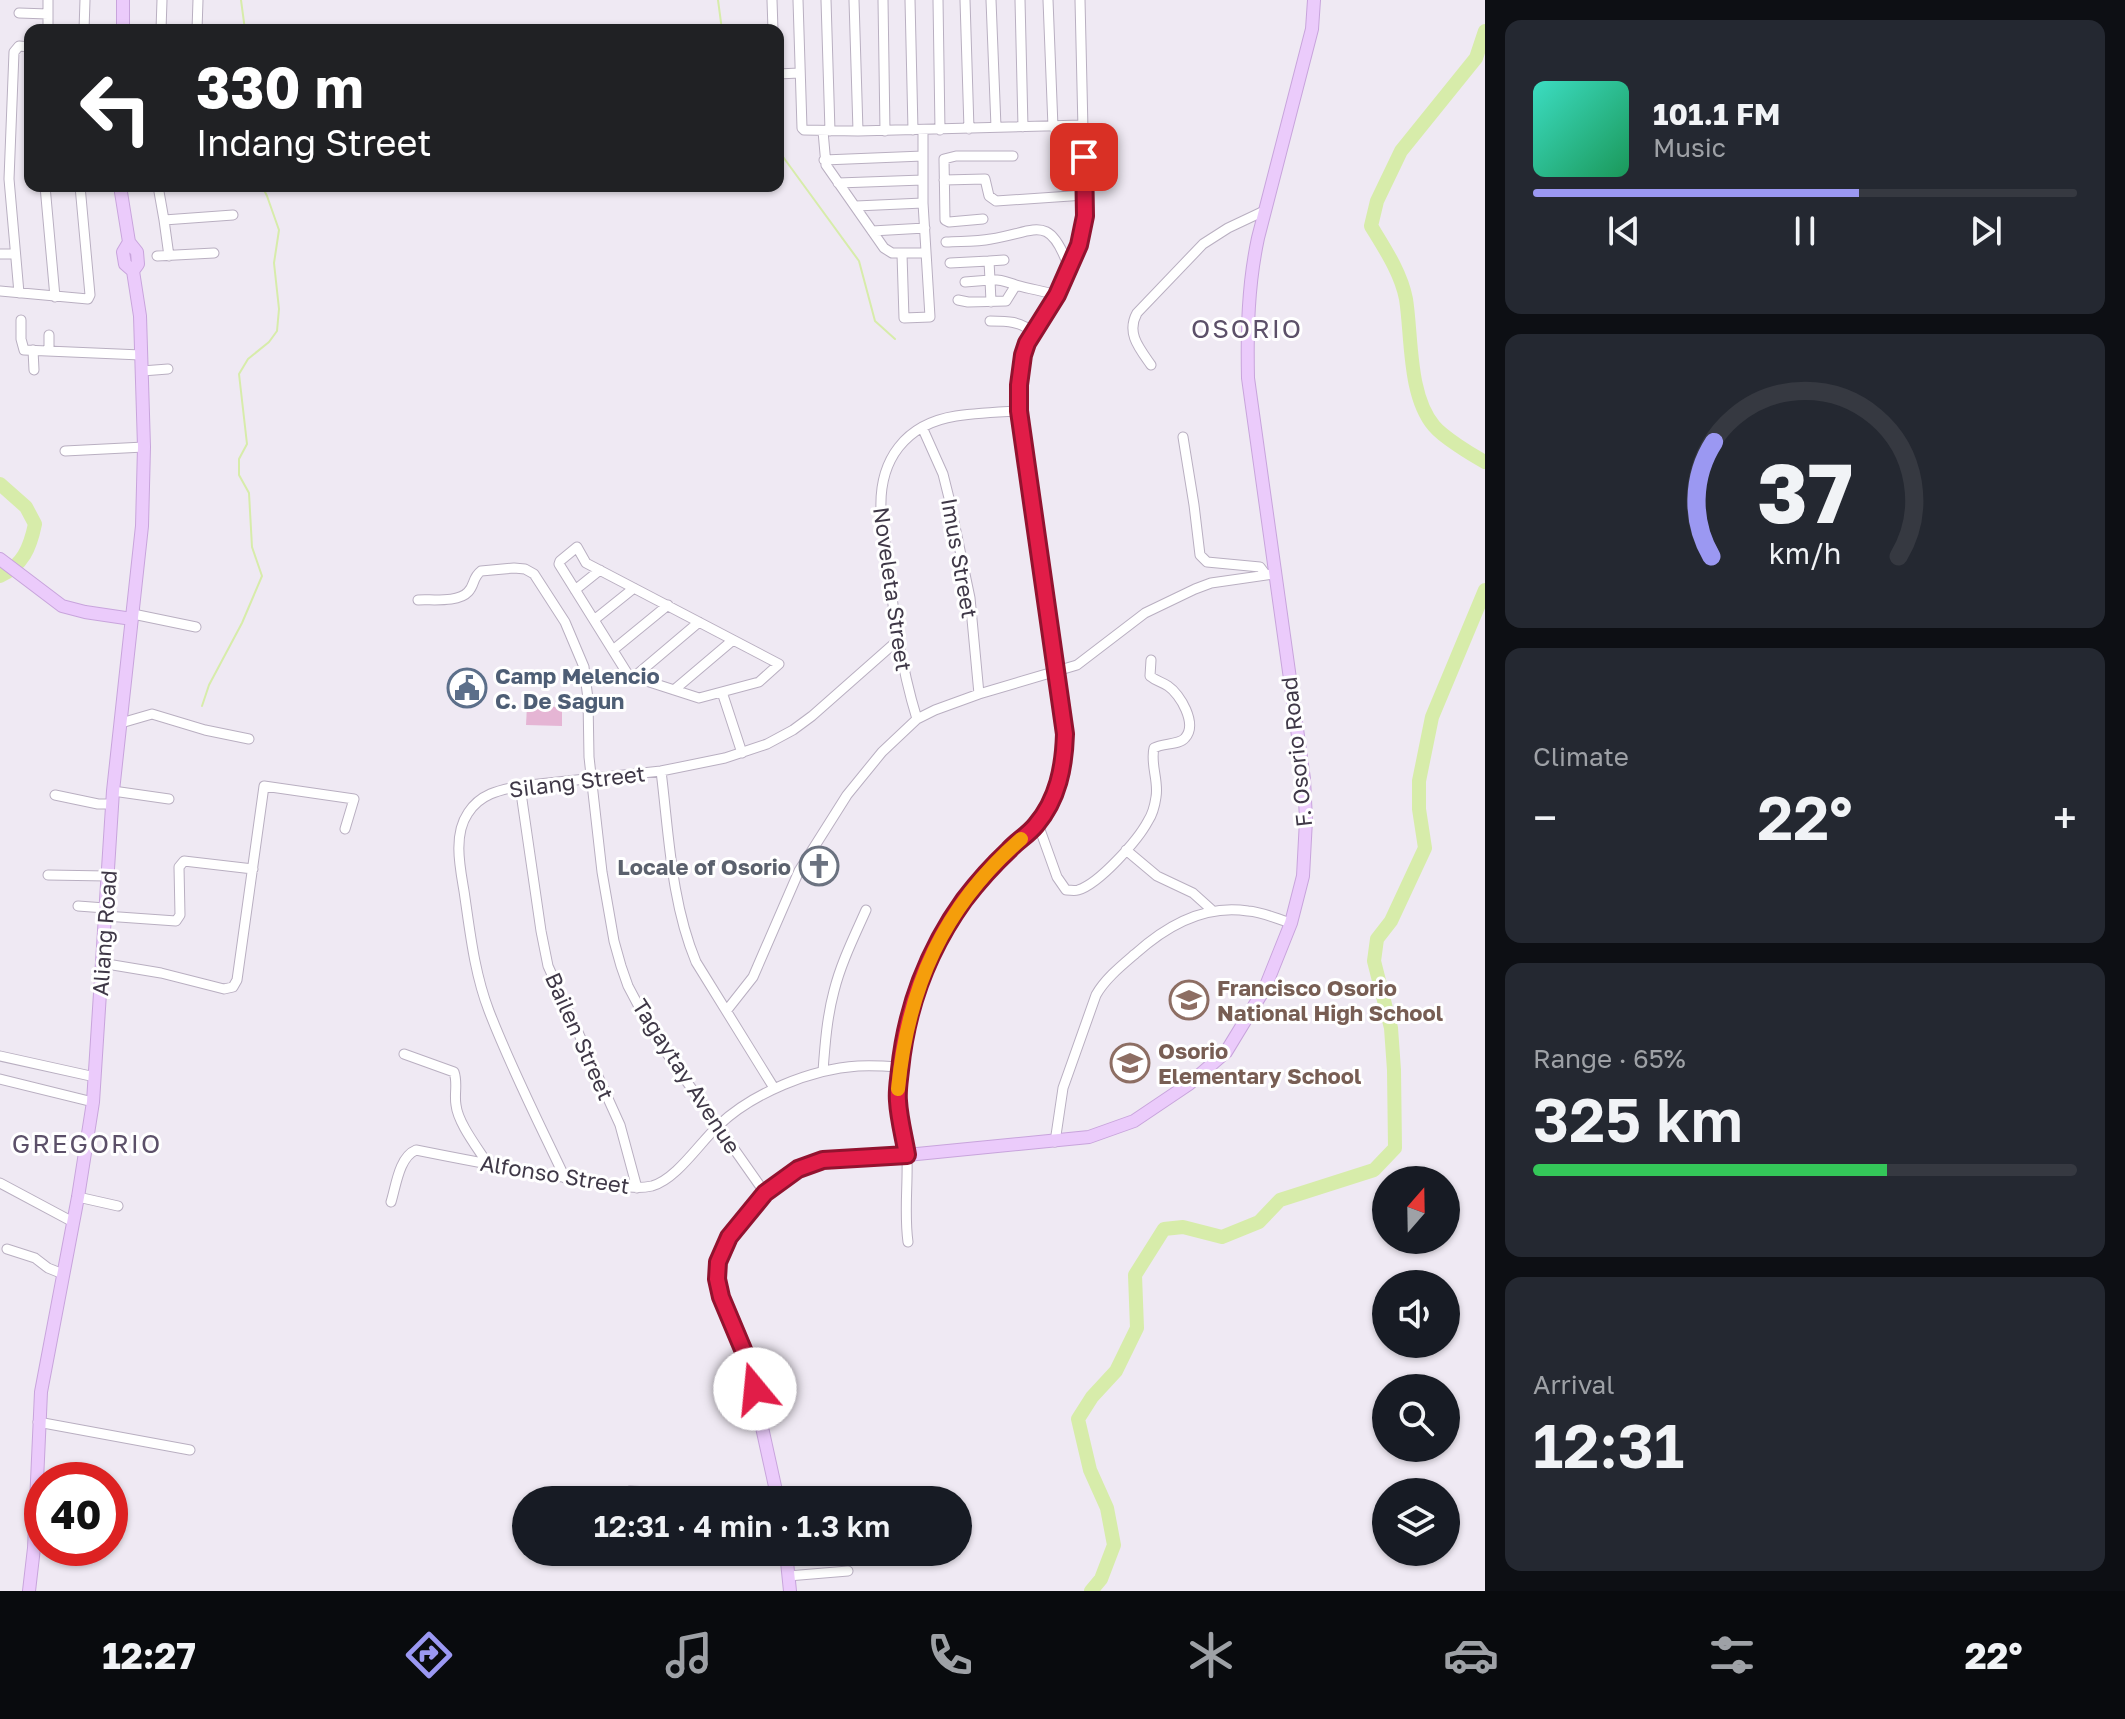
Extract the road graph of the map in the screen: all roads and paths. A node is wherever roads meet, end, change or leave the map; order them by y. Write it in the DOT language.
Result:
graph roads {
  1 [pos="48,0"];
  2 [pos="85,0"];
  3 [pos="123,0"];
  4 [pos="162,0"];
  5 [pos="198,0"];
  6 [pos="772,0"];
  7 [pos="798,0"];
  8 [pos="826,0"];
  9 [pos="854,0"];
  10 [pos="883,0"];
  11 [pos="910,0"];
  12 [pos="938,0"];
  13 [pos="965,0"];
  14 [pos="991,0"];
  15 [pos="1020,0"];
  16 [pos="1048,0"];
  17 [pos="1080,0"];
  18 [pos="1314,0"];
  19 [pos="19,13"];
  20 [pos="48,14"];
  21 [pos="48,24"];
  22 [pos="84,24"];
  23 [pos="123,24"];
  24 [pos="161,24"];
  25 [pos="197,24"];
  26 [pos="773,24"];
  27 [pos="24,46"];
  28 [pos="799,73"];
  29 [pos="784,74"];
  30 [pos="1082,125"];
  31 [pos="996,127"];
  32 [pos="1023,127"];
  33 [pos="1053,127"];
  34 [pos="969,129"];
  35 [pos="918,130"];
  36 [pos="940,130"];
  37 [pos="826,131"];
  38 [pos="858,131"];
  39 [pos="885,131"];
  40 [pos="923,156"];
  41 [pos="1013,156"];
  42 [pos="824,160"];
  43 [pos="5,179"];
  44 [pos="923,180"];
  45 [pos="944,180"];
  46 [pos="838,183"];
  47 [pos="46,192"];
  48 [pos="81,192"];
  49 [pos="121,192"];
  50 [pos="159,192"];
  51 [pos="1085,195"];
  52 [pos="923,203"];
  53 [pos="856,206"];
  54 [pos="1264,211"];
  55 [pos="233,215"];
  56 [pos="0,218"];
  57 [pos="11,218"];
  58 [pos="983,219"];
  59 [pos="164,220"];
  60 [pos="925,228"];
  61 [pos="872,231"];
  62 [pos="946,242"];
  63 [pos="214,253"];
  64 [pos="926,253"];
  65 [pos="0,254"];
  66 [pos="15,254"];
  67 [pos="902,254"];
  68 [pos="157,256"];
  69 [pos="169,256"];
  70 [pos="1004,260"];
  71 [pos="989,261"];
  72 [pos="950,263"];
  73 [pos="1069,268"];
  74 [pos="990,280"];
  75 [pos="965,282"];
  76 [pos="1016,285"];
  77 [pos="0,291"];
  78 [pos="19,293"];
  79 [pos="1057,295"];
  80 [pos="55,297"];
  81 [pos="958,300"];
  82 [pos="991,302"];
  83 [pos="21,320"];
  84 [pos="990,321"];
  85 [pos="1034,333"];
  86 [pos="49,335"];
  87 [pos="33,350"];
  88 [pos="49,351"];
  89 [pos="141,355"];
  90 [pos="1151,365"];
  91 [pos="168,369"];
  92 [pos="34,370"];
  93 [pos="142,371"];
  94 [pos="1019,411"];
  95 [pos="922,427"];
  96 [pos="1183,437"];
  97 [pos="144,447"];
  98 [pos="65,451"];
  99 [pos="0,559"];
  100 [pos="600,570"];
  101 [pos="1270,574"];
  102 [pos="634,588"];
  103 [pos="575,590"];
  104 [pos="418,600"];
  105 [pos="668,605"];
  106 [pos="132,616"];
  107 [pos="594,620"];
  108 [pos="699,622"];
  109 [pos="196,627"];
  110 [pos="733,640"];
  111 [pos="897,641"];
  112 [pos="613,650"];
  113 [pos="1151,660"];
  114 [pos="1056,670"];
  115 [pos="634,677"];
  116 [pos="674,690"];
  117 [pos="722,692"];
  118 [pos="979,694"];
  119 [pos="917,719"];
  120 [pos="121,723"];
  121 [pos="249,739"];
  122 [pos="742,753"];
  123 [pos="661,771"];
  124 [pos="591,779"];
  125 [pos="520,786"];
  126 [pos="55,795"];
  127 [pos="113,798"];
  128 [pos="169,799"];
  129 [pos="1038,824"];
  130 [pos="345,829"];
  131 [pos="1126,850"];
  132 [pos="253,869"];
  133 [pos="48,875"];
  134 [pos="107,876"];
  135 [pos="78,906"];
  136 [pos="866,910"];
  137 [pos="1213,911"];
  138 [pos="105,912"];
  139 [pos="1291,923"];
  140 [pos="101,963"];
  141 [pos="727,1010"];
  142 [pos="404,1054"];
  143 [pos="0,1056"];
  144 [pos="901,1067"];
  145 [pos="823,1071"];
  146 [pos="95,1077"];
  147 [pos="0,1079"];
  148 [pos="774,1088"];
  149 [pos="93,1102"];
  150 [pos="719,1125"];
  151 [pos="1055,1142"];
  152 [pos="907,1155"];
  153 [pos="487,1163"];
  154 [pos="565,1178"];
  155 [pos="0,1183"];
  156 [pos="637,1188"];
  157 [pos="765,1193"];
  158 [pos="78,1197"];
  159 [pos="391,1202"];
  160 [pos="118,1206"];
  161 [pos="73,1222"];
  162 [pos="908,1242"];
  163 [pos="7,1249"];
  164 [pos="63,1274"];
  165 [pos="38,1422"];
  166 [pos="190,1450"];
  167 [pos="775,1486"];
  168 [pos="787,1566"];
  169 [pos="848,1571"];
  170 [pos="788,1576"];
  171 [pos="29,1591"];
  172 [pos="790,1591"];
  1 -- 20 [label="street"];
  2 -- 22 [label="street"];
  3 -- 23 [label="street"];
  4 -- 24 [label="street"];
  5 -- 25 [label="street"];
  6 -- 26 [label="street"];
  7 -- 28 [label="street"];
  8 -- 37 [label="street"];
  9 -- 38 [label="street"];
  10 -- 39 [label="street"];
  11 -- 35 [label="street"];
  12 -- 36 [label="street"];
  13 -- 34 [label="street"];
  14 -- 31 [label="street"];
  15 -- 32 [label="street"];
  16 -- 33 [label="street"];
  17 -- 30 [label="street"];
  18 -- 54 [label="street, F. Osorio Road"];
  19 -- 20 [label="street"];
  20 -- 21 [label="street"];
  27 -- 43 [label="street"];
  28 -- 29 [label="street"];
  28 -- 37 [label="street"];
  30 -- 33 [label="street"];
  30 -- 51 [label="street"];
  31 -- 32 [label="street"];
  31 -- 34 [label="street"];
  32 -- 33 [label="street"];
  34 -- 36 [label="street"];
  35 -- 36 [label="street"];
  35 -- 39 [label="street"];
  35 -- 40 [label="street"];
  37 -- 38 [label="street"];
  37 -- 42 [label="street"];
  38 -- 39 [label="street"];
  40 -- 42 [label="street"];
  40 -- 44 [label="street"];
  41 -- 45 [label="street"];
  42 -- 46 [label="street"];
  43 -- 57 [label="street"];
  44 -- 46 [label="street"];
  44 -- 52 [label="street"];
  45 -- 51 [label="street"];
  45 -- 58 [label="street"];
  46 -- 53 [label="street"];
  47 -- 80 [label="street"];
  48 -- 80 [label="street"];
  49 -- 89 [label="street, Aliang Road"];
  50 -- 59 [label="street"];
  51 -- 73 [label="street"];
  52 -- 53 [label="street"];
  52 -- 60 [label="street"];
  53 -- 61 [label="street"];
  54 -- 90 [label="street"];
  54 -- 101 [label="street, F. Osorio Road"];
  55 -- 59 [label="street"];
  56 -- 57 [label="street"];
  57 -- 66 [label="street"];
  59 -- 69 [label="street"];
  60 -- 61 [label="street"];
  60 -- 64 [label="street"];
  61 -- 67 [label="street"];
  62 -- 73 [label="street"];
  63 -- 69 [label="street"];
  64 -- 67 [label="street"];
  64 -- 67 [label="street"];
  65 -- 66 [label="street"];
  66 -- 78 [label="street"];
  68 -- 69 [label="street"];
  70 -- 71 [label="street"];
  71 -- 72 [label="street"];
  71 -- 74 [label="street"];
  73 -- 79 [label="street"];
  74 -- 75 [label="street"];
  74 -- 76 [label="street"];
  74 -- 82 [label="street"];
  76 -- 79 [label="street"];
  76 -- 82 [label="street"];
  77 -- 78 [label="street"];
  78 -- 80 [label="street"];
  79 -- 85 [label="street"];
  81 -- 82 [label="street"];
  83 -- 87 [label="street"];
  84 -- 85 [label="street"];
  85 -- 94 [label="street"];
  86 -- 88 [label="street"];
  87 -- 88 [label="street"];
  87 -- 92 [label="street"];
  88 -- 89 [label="street"];
  89 -- 93 [label="street, Aliang Road"];
  91 -- 93 [label="street"];
  93 -- 97 [label="street, Aliang Road"];
  94 -- 95 [label="street, Noveleta Street"];
  94 -- 114 [label="street"];
  95 -- 111 [label="street, Noveleta Street"];
  95 -- 118 [label="street, Imus Street"];
  96 -- 101 [label="street"];
  97 -- 98 [label="street"];
  97 -- 106 [label="street, Aliang Road"];
  99 -- 106 [label="street"];
  100 -- 102 [label="street"];
  100 -- 103 [label="street"];
  100 -- 103 [label="street"];
  101 -- 114 [label="street"];
  101 -- 139 [label="street, F. Osorio Road"];
  102 -- 105 [label="street"];
  102 -- 107 [label="street"];
  103 -- 107 [label="street"];
  104 -- 124 [label="street, Tagaytay Avenue"];
  105 -- 108 [label="street"];
  105 -- 112 [label="street"];
  106 -- 109 [label="street"];
  106 -- 120 [label="street, Aliang Road"];
  107 -- 112 [label="street"];
  108 -- 110 [label="street"];
  108 -- 115 [label="street"];
  110 -- 116 [label="street"];
  110 -- 117 [label="street"];
  111 -- 119 [label="street, Noveleta Street"];
  111 -- 122 [label="street, Silang Street"];
  112 -- 115 [label="street"];
  113 -- 131 [label="street"];
  114 -- 118 [label="street"];
  114 -- 129 [label="street"];
  115 -- 116 [label="street"];
  116 -- 117 [label="street"];
  117 -- 122 [label="street"];
  118 -- 119 [label="street"];
  119 -- 141 [label="street"];
  120 -- 121 [label="street"];
  120 -- 127 [label="street, Aliang Road"];
  122 -- 123 [label="street, Silang Street"];
  123 -- 124 [label="street, Silang Street"];
  123 -- 141 [label="street"];
  124 -- 125 [label="street, Silang Street"];
  124 -- 150 [label="street, Tagaytay Avenue"];
  125 -- 154 [label="street, Silang Street"];
  125 -- 156 [label="street, Bailen Street"];
  126 -- 127 [label="street"];
  127 -- 128 [label="street"];
  127 -- 134 [label="street, Aliang Road"];
  129 -- 131 [label="street"];
  129 -- 144 [label="street"];
  130 -- 132 [label="street"];
  131 -- 137 [label="street"];
  132 -- 138 [label="street"];
  132 -- 140 [label="street"];
  133 -- 134 [label="street"];
  134 -- 138 [label="street, Aliang Road"];
  135 -- 138 [label="street"];
  136 -- 145 [label="street"];
  137 -- 139 [label="street"];
  137 -- 151 [label="street"];
  138 -- 140 [label="street, Aliang Road"];
  139 -- 151 [label="street, F. Osorio Road"];
  140 -- 146 [label="street, Aliang Road"];
  141 -- 148 [label="street"];
  142 -- 153 [label="street"];
  143 -- 146 [label="street"];
  144 -- 145 [label="street, Alfonso Street"];
  144 -- 152 [label="street"];
  145 -- 148 [label="street, Alfonso Street"];
  146 -- 149 [label="street, Aliang Road"];
  147 -- 149 [label="street"];
  148 -- 150 [label="street, Alfonso Street"];
  149 -- 158 [label="street, Aliang Road"];
  150 -- 156 [label="street, Alfonso Street"];
  150 -- 157 [label="street, Tagaytay Avenue"];
  151 -- 152 [label="street, F. Osorio Road"];
  152 -- 157 [label="street, F. Osorio Road"];
  152 -- 162 [label="street"];
  153 -- 154 [label="street, Alfonso Street"];
  153 -- 159 [label="street, Alfonso Street"];
  154 -- 156 [label="street, Alfonso Street"];
  155 -- 161 [label="street"];
  157 -- 167 [label="street, F. Osorio Road"];
  158 -- 160 [label="street"];
  158 -- 161 [label="street, Aliang Road"];
  161 -- 164 [label="street, Aliang Road"];
  163 -- 164 [label="street"];
  164 -- 165 [label="street, Aliang Road"];
  165 -- 166 [label="street"];
  165 -- 171 [label="street, Aliang Road"];
  168 -- 170 [label="street"];
  169 -- 170 [label="street"];
  170 -- 172 [label="street"];
}
